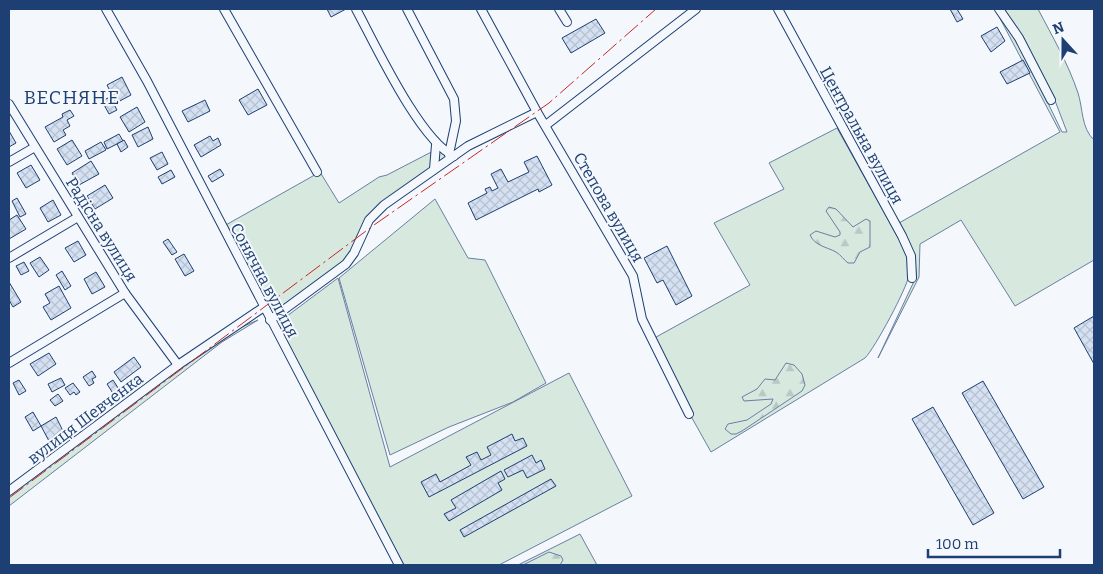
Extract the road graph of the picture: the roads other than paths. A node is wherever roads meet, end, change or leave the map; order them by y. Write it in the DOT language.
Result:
graph roads {
  1 [pos="106,9"];
  2 [pos="224,9"];
  3 [pos="356,9"];
  4 [pos="408,9"];
  5 [pos="481,9"];
  6 [pos="559,9"];
  7 [pos="696,9"];
  8 [pos="778,9"];
  9 [pos="999,9"];
  10 [pos="567,22"];
  11 [pos="1051,100"];
  12 [pos="9,104"];
  13 [pos="537,112"];
  14 [pos="546,125"];
  15 [pos="436,145"];
  16 [pos="35,147"];
  17 [pos="451,155"];
  18 [pos="9,162"];
  19 [pos="434,169"];
  20 [pos="317,172"];
  21 [pos="78,217"];
  22 [pos="9,258"];
  23 [pos="912,278"];
  24 [pos="125,293"];
  25 [pos="264,308"];
  26 [pos="270,320"];
  27 [pos="9,363"];
  28 [pos="178,365"];
  29 [pos="688,414"];
  30 [pos="9,492"];
  31 [pos="399,565"];
  1 -- 25 [label="street, Сонячна вулиця"];
  2 -- 20 [label="street"];
  3 -- 15 [label="street"];
  4 -- 17 [label="street"];
  5 -- 13 [label="street, Степова вулиця"];
  6 -- 10 [label="street"];
  7 -- 14 [label="street"];
  8 -- 23 [label="street, Центральна вулиця"];
  9 -- 11 [label="street"];
  12 -- 16 [label="street, Радісна вулиця"];
  13 -- 14 [label="street, Степова вулиця"];
  13 -- 17 [label="street"];
  14 -- 29 [label="street, Степова вулиця"];
  15 -- 17 [label="street"];
  15 -- 19 [label="street"];
  16 -- 18 [label="street"];
  16 -- 21 [label="street, Радісна вулиця"];
  17 -- 19 [label="street"];
  19 -- 26 [label="street"];
  21 -- 22 [label="street"];
  21 -- 24 [label="street, Радісна вулиця"];
  24 -- 27 [label="street"];
  24 -- 28 [label="street, Радісна вулиця"];
  25 -- 26 [label="street, Сонячна вулиця"];
  25 -- 28 [label="street, вулиця Шевченка"];
  26 -- 31 [label="street, Сонячна вулиця"];
  28 -- 30 [label="street, вулиця Шевченка"];
}
